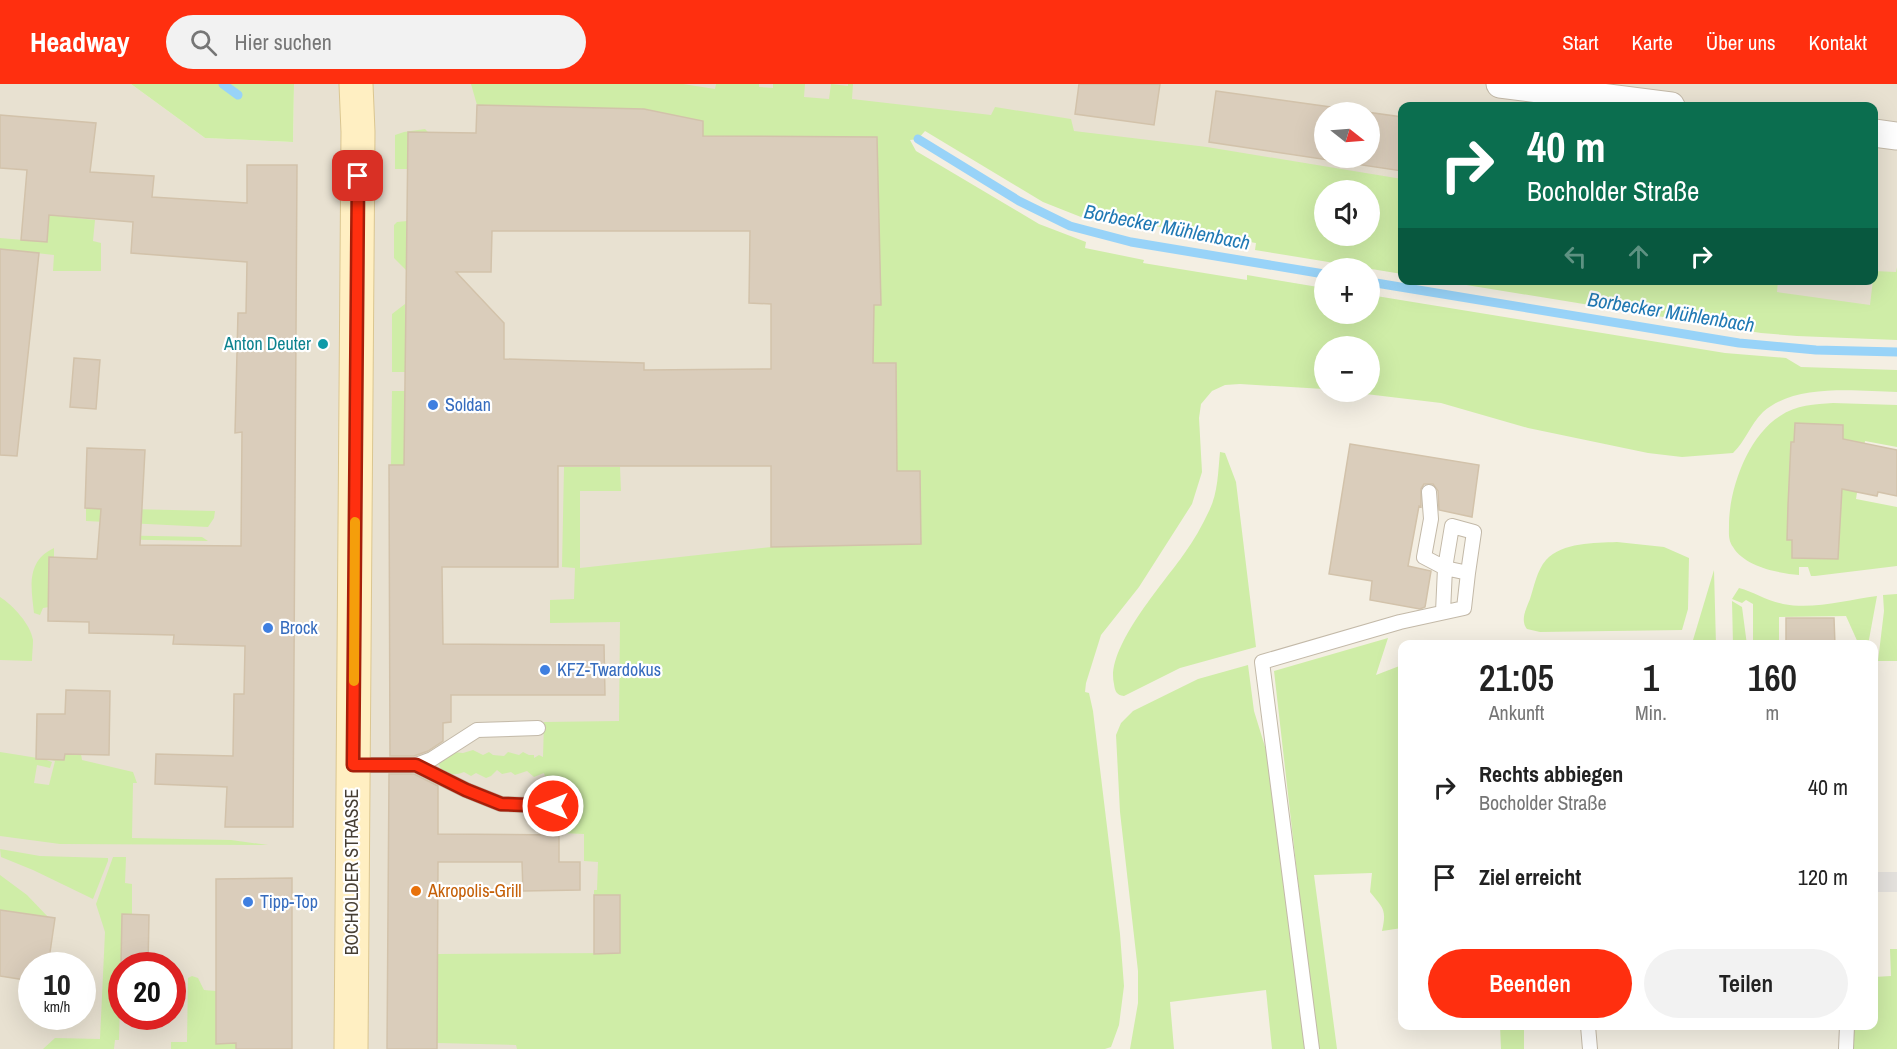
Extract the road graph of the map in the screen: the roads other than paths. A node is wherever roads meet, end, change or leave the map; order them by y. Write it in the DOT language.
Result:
graph roads {
  1 [pos="356,84"];
  2 [pos="1500,84"];
  3 [pos="1640,102"];
  4 [pos="1878,134"];
  5 [pos="1897,136"];
  6 [pos="1429,492"];
  7 [pos="1431,519"];
  8 [pos="1452,525"];
  9 [pos="1445,568"];
  10 [pos="1468,573"];
  11 [pos="1443,612"];
  12 [pos="538,728"];
  13 [pos="353,765"];
  14 [pos="416,765"];
  15 [pos="553,806"];
  16 [pos="1588,1030"];
  17 [pos="1847,1030"];
  18 [pos="351,1049"];
  19 [pos="1312,1049"];
  20 [pos="1590,1049"];
  21 [pos="1846,1049"];
  1 -- 13 [label="main road, BOCHOLDER STRASSE"];
  2 -- 3 [label="street"];
  4 -- 5 [label="street"];
  6 -- 7 [label="lane"];
  7 -- 8 [label="lane"];
  7 -- 9 [label="lane"];
  8 -- 9 [label="lane"];
  8 -- 10 [label="lane"];
  9 -- 10 [label="lane"];
  9 -- 11 [label="lane"];
  10 -- 11 [label="lane"];
  11 -- 19 [label="lane"];
  12 -- 14 [label="lane"];
  13 -- 14 [label="lane"];
  13 -- 18 [label="main road, BOCHOLDER STRASSE"];
  14 -- 15 [label="lane"];
  16 -- 20 [label="lane"];
  17 -- 21 [label="lane"];
}
